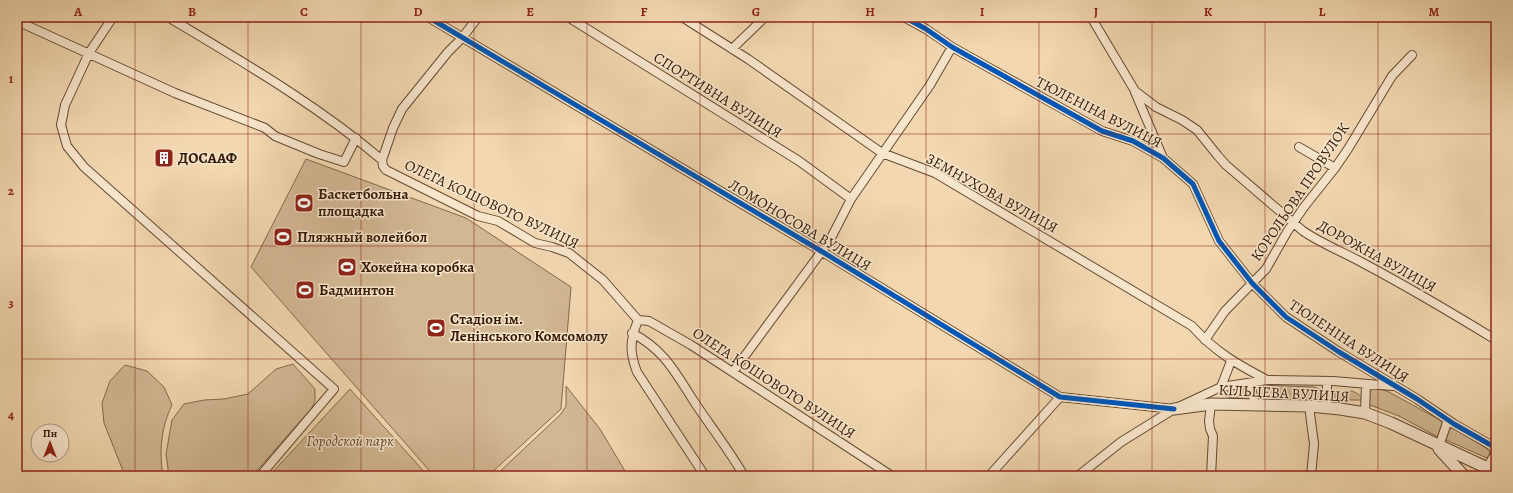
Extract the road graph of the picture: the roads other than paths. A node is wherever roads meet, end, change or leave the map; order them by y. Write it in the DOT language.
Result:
graph roads {
  1 [pos="113,17"];
  2 [pos="168,17"];
  3 [pos="428,17"];
  4 [pos="478,17"];
  5 [pos="568,17"];
  6 [pos="682,17"];
  7 [pos="766,17"];
  8 [pos="904,17"];
  9 [pos="1091,17"];
  10 [pos="17,21"];
  11 [pos="462,38"];
  12 [pos="952,47"];
  13 [pos="732,49"];
  14 [pos="89,53"];
  15 [pos="1412,55"];
  16 [pos="1135,91"];
  17 [pos="356,138"];
  18 [pos="1299,147"];
  19 [pos="882,153"];
  20 [pos="1163,158"];
  21 [pos="382,160"];
  22 [pos="1335,168"];
  23 [pos="851,199"];
  24 [pos="1294,223"];
  25 [pos="821,251"];
  26 [pos="1252,283"];
  27 [pos="638,320"];
  28 [pos="632,333"];
  29 [pos="1205,340"];
  30 [pos="1496,340"];
  31 [pos="1231,361"];
  32 [pos="733,372"];
  33 [pos="1267,380"];
  34 [pos="1327,381"];
  35 [pos="1250,383"];
  36 [pos="1366,384"];
  37 [pos="1395,386"];
  38 [pos="1221,387"];
  39 [pos="1060,397"];
  40 [pos="1211,404"];
  41 [pos="1254,405"];
  42 [pos="1309,406"];
  43 [pos="1327,408"];
  44 [pos="1174,409"];
  45 [pos="1365,413"];
  46 [pos="1448,420"];
  47 [pos="1436,445"];
  48 [pos="1496,448"];
  49 [pos="1496,452"];
  50 [pos="1492,470"];
  51 [pos="260,476"];
  52 [pos="705,476"];
  53 [pos="744,476"];
  54 [pos="892,476"];
  55 [pos="989,476"];
  56 [pos="1081,476"];
  57 [pos="1211,476"];
  58 [pos="1311,476"];
  59 [pos="1464,476"];
  1 -- 14 [label="street"];
  2 -- 17 [label="street, ОЛЕГА КОШОВОГО ВУЛИЦЯ"];
  3 -- 11 [label="street, ЛОМОНОСОВА ВУЛИЦЯ"];
  4 -- 11 [label="street"];
  5 -- 23 [label="street, СПОРТИВНА ВУЛИЦЯ"];
  6 -- 13 [label="street, ЗЕМНУХОВА ВУЛИЦЯ"];
  7 -- 13 [label="street"];
  8 -- 12 [label="street, ТЮЛЕНІНА ВУЛИЦЯ"];
  9 -- 16 [label="street, ДОРОЖНА ВУЛИЦЯ"];
  10 -- 14 [label="street"];
  11 -- 21 [label="street"];
  11 -- 25 [label="street, ЛОМОНОСОВА ВУЛИЦЯ"];
  12 -- 19 [label="street"];
  12 -- 20 [label="street, ТЮЛЕНІНА ВУЛИЦЯ"];
  13 -- 19 [label="street, ЗЕМНУХОВА ВУЛИЦЯ"];
  14 -- 17 [label="street"];
  14 -- 51 [label="street"];
  15 -- 22 [label="street, КОРОЛЬОВА ПРОВУЛОК"];
  16 -- 20 [label="street"];
  16 -- 24 [label="street, ДОРОЖНА ВУЛИЦЯ"];
  17 -- 21 [label="street, ОЛЕГА КОШОВОГО ВУЛИЦЯ"];
  18 -- 22 [label="street"];
  19 -- 23 [label="street"];
  19 -- 29 [label="street, ЗЕМНУХОВА ВУЛИЦЯ"];
  20 -- 26 [label="street, ТЮЛЕНІНА ВУЛИЦЯ"];
  21 -- 27 [label="street, ОЛЕГА КОШОВОГО ВУЛИЦЯ"];
  22 -- 24 [label="street, КОРОЛЬОВА ПРОВУЛОК"];
  23 -- 25 [label="street"];
  24 -- 26 [label="street, КОРОЛЬОВА ПРОВУЛОК"];
  24 -- 30 [label="street, ДОРОЖНА ВУЛИЦЯ"];
  25 -- 32 [label="street"];
  25 -- 39 [label="street, ЛОМОНОСОВА ВУЛИЦЯ"];
  26 -- 29 [label="street, КОРОЛЬОВА ПРОВУЛОК"];
  26 -- 37 [label="street, ТЮЛЕНІНА ВУЛИЦЯ"];
  27 -- 28 [label="street"];
  27 -- 32 [label="street, ОЛЕГА КОШОВОГО ВУЛИЦЯ"];
  28 -- 52 [label="street"];
  28 -- 53 [label="street"];
  29 -- 31 [label="street, ЗЕМНУХОВА ВУЛИЦЯ"];
  31 -- 33 [label="street, ЗЕМНУХОВА ВУЛИЦЯ"];
  31 -- 38 [label="street"];
  32 -- 54 [label="street, ОЛЕГА КОШОВОГО ВУЛИЦЯ"];
  33 -- 34 [label="street"];
  33 -- 35 [label="street"];
  34 -- 36 [label="street"];
  34 -- 43 [label="street"];
  35 -- 38 [label="street"];
  35 -- 41 [label="street"];
  36 -- 37 [label="street"];
  36 -- 45 [label="street"];
  37 -- 46 [label="street, ТЮЛЕНІНА ВУЛИЦЯ"];
  38 -- 44 [label="street"];
  39 -- 44 [label="street, ЛОМОНОСОВА ВУЛИЦЯ"];
  39 -- 55 [label="street"];
  40 -- 41 [label="street, КІЛЬЦЕВА ВУЛИЦЯ"];
  40 -- 44 [label="street, КІЛЬЦЕВА ВУЛИЦЯ"];
  40 -- 57 [label="street"];
  41 -- 42 [label="street, КІЛЬЦЕВА ВУЛИЦЯ"];
  42 -- 43 [label="street, КІЛЬЦЕВА ВУЛИЦЯ"];
  42 -- 58 [label="street"];
  43 -- 45 [label="street, КІЛЬЦЕВА ВУЛИЦЯ"];
  44 -- 56 [label="street, КІЛЬЦЕВА ВУЛИЦЯ"];
  45 -- 47 [label="street, КІЛЬЦЕВА ВУЛИЦЯ"];
  46 -- 47 [label="street"];
  46 -- 48 [label="street, ТЮЛЕНІНА ВУЛИЦЯ"];
  47 -- 50 [label="street, КІЛЬЦЕВА ВУЛИЦЯ"];
  47 -- 59 [label="street"];
  49 -- 50 [label="street"];
}
